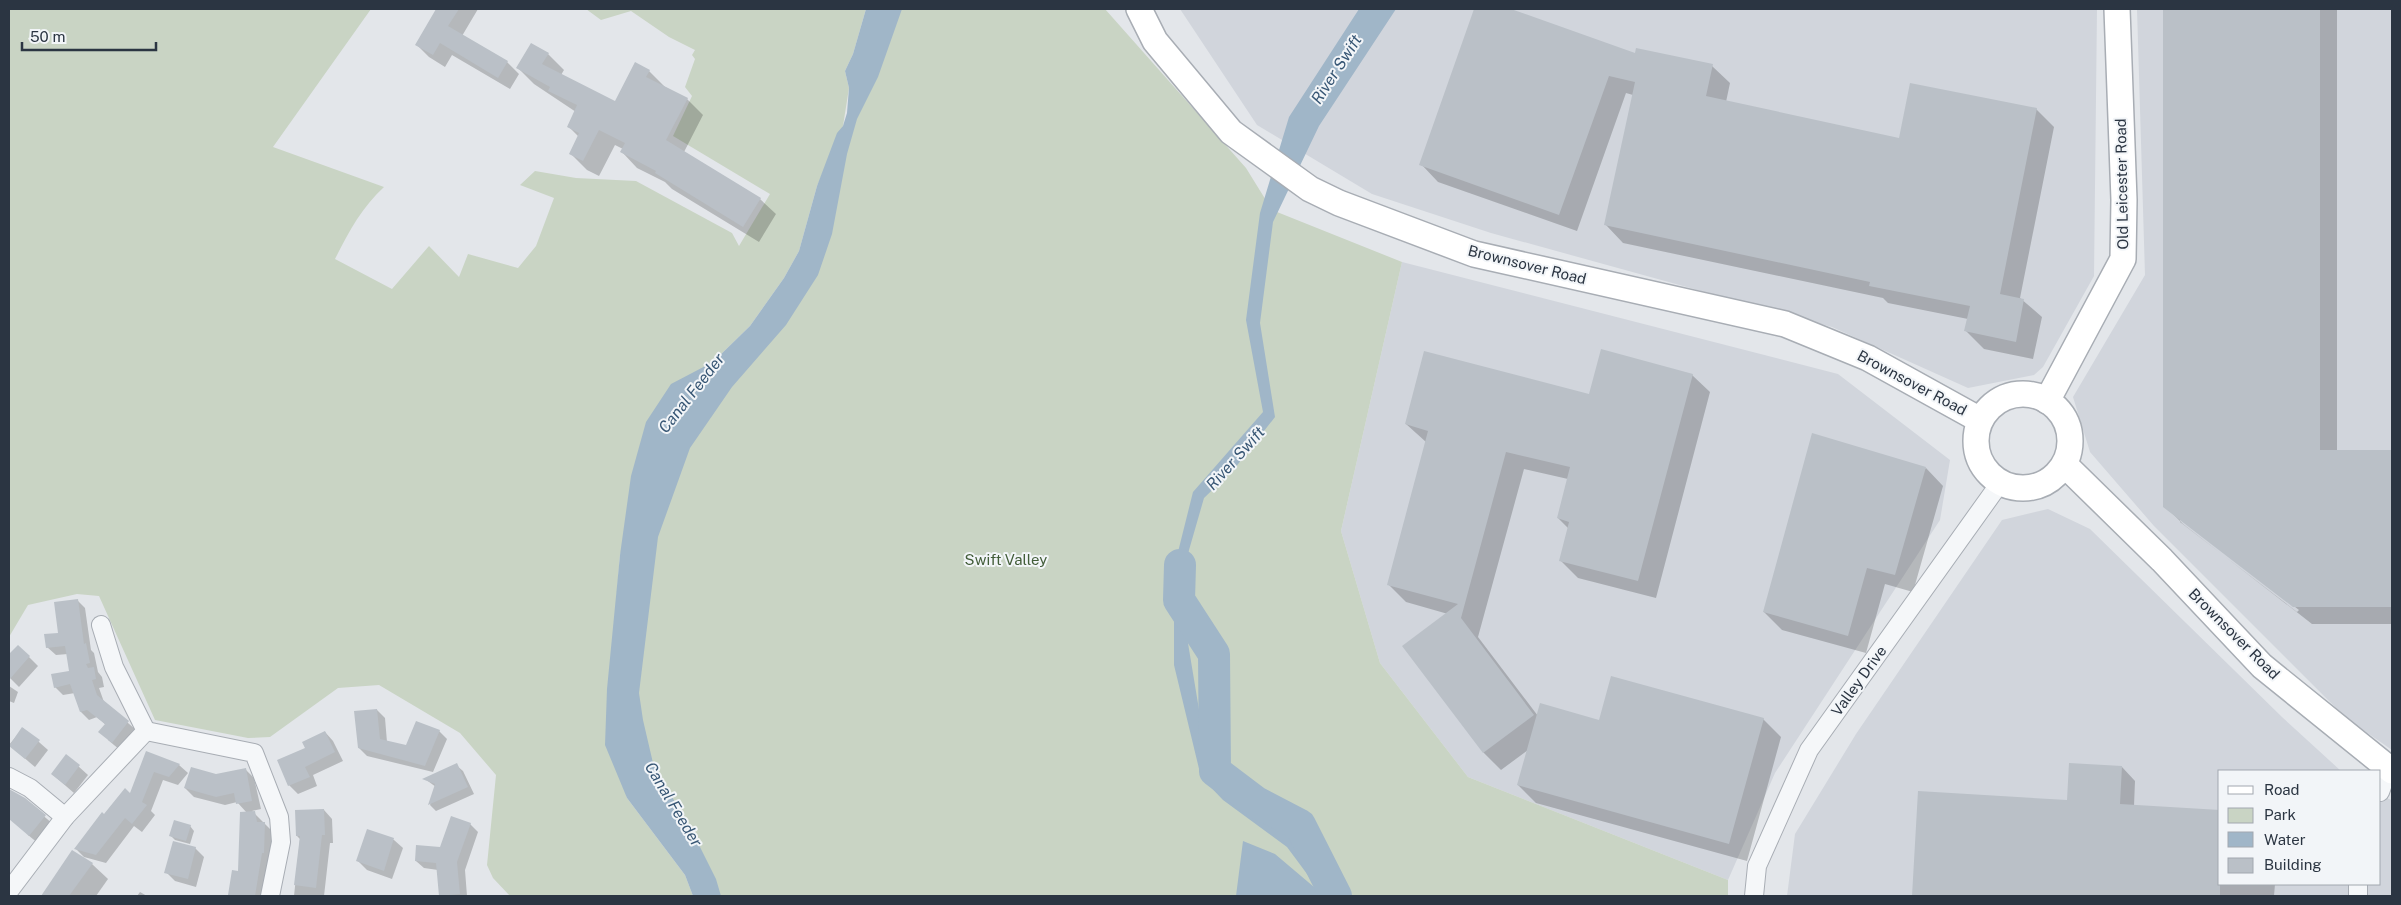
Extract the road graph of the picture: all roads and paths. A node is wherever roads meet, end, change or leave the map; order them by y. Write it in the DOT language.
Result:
graph roads {
  1 [pos="1139,9"];
  2 [pos="2117,9"];
  3 [pos="2047,400"];
  4 [pos="1980,420"];
  5 [pos="2064,465"];
  6 [pos="2000,483"];
  7 [pos="101,625"];
  8 [pos="146,731"];
  9 [pos="2378,770"];
  10 [pos="9,777"];
  11 [pos="65,817"];
  12 [pos="9,891"];
  13 [pos="270,896"];
  14 [pos="1754,896"];
  1 -- 4 [label="street, Brownsover Road"];
  2 -- 3 [label="street, Old Leicester Road"];
  3 -- 4 [label="street, Brownsover Road"];
  3 -- 5 [label="street"];
  4 -- 6 [label="street, Brownsover Road"];
  5 -- 6 [label="street"];
  5 -- 9 [label="street, Brownsover Road"];
  6 -- 14 [label="street, Valley Drive"];
  7 -- 8 [label="street"];
  8 -- 11 [label="street"];
  8 -- 13 [label="street"];
  10 -- 11 [label="street"];
  11 -- 12 [label="street"];
}
